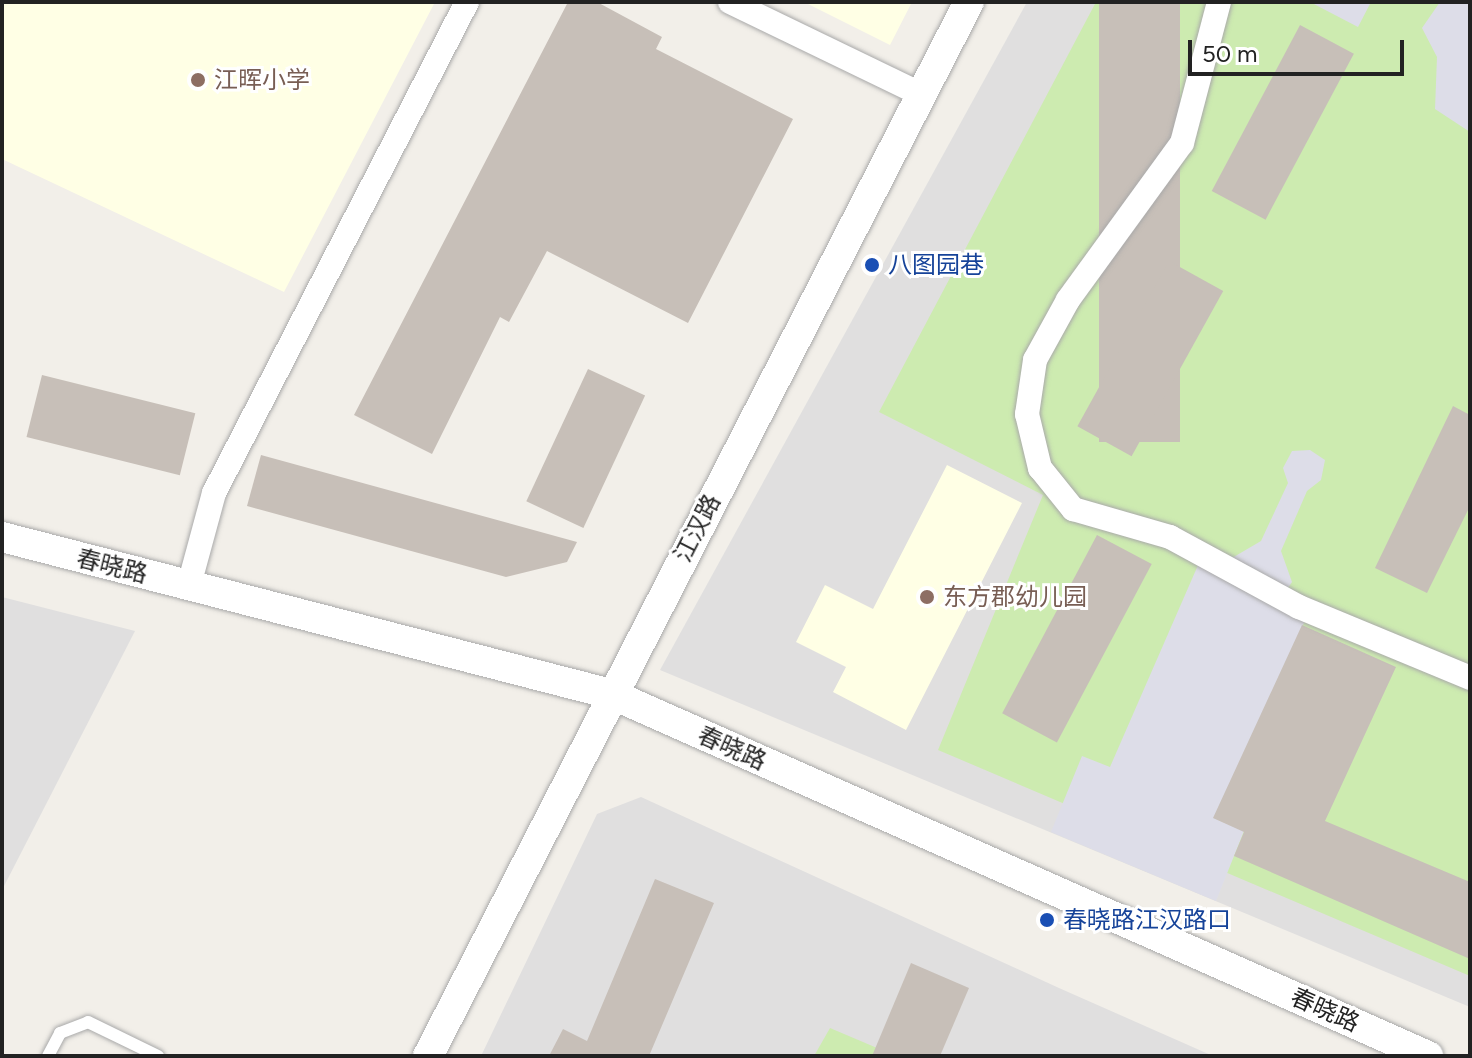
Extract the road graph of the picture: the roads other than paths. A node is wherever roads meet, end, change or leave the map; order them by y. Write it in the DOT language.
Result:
graph roads {
  1 [pos="467,2"];
  2 [pos="730,2"];
  3 [pos="969,2"];
  4 [pos="1219,2"];
  5 [pos="920,94"];
  6 [pos="2,537"];
  7 [pos="189,585"];
  8 [pos="1470,678"];
  9 [pos="611,694"];
  10 [pos="48,1056"];
  11 [pos="158,1056"];
  12 [pos="428,1056"];
  13 [pos="1428,1056"];
  1 -- 7 [label="street"];
  2 -- 5 [label="street"];
  3 -- 5 [label="street, 江汉路"];
  4 -- 8 [label="street"];
  5 -- 9 [label="street, 江汉路"];
  6 -- 7 [label="street, 春晓路"];
  7 -- 9 [label="street, 春晓路"];
  9 -- 12 [label="street, 江汉路"];
  9 -- 13 [label="street, 春晓路"];
  10 -- 11 [label="lane"];
}
